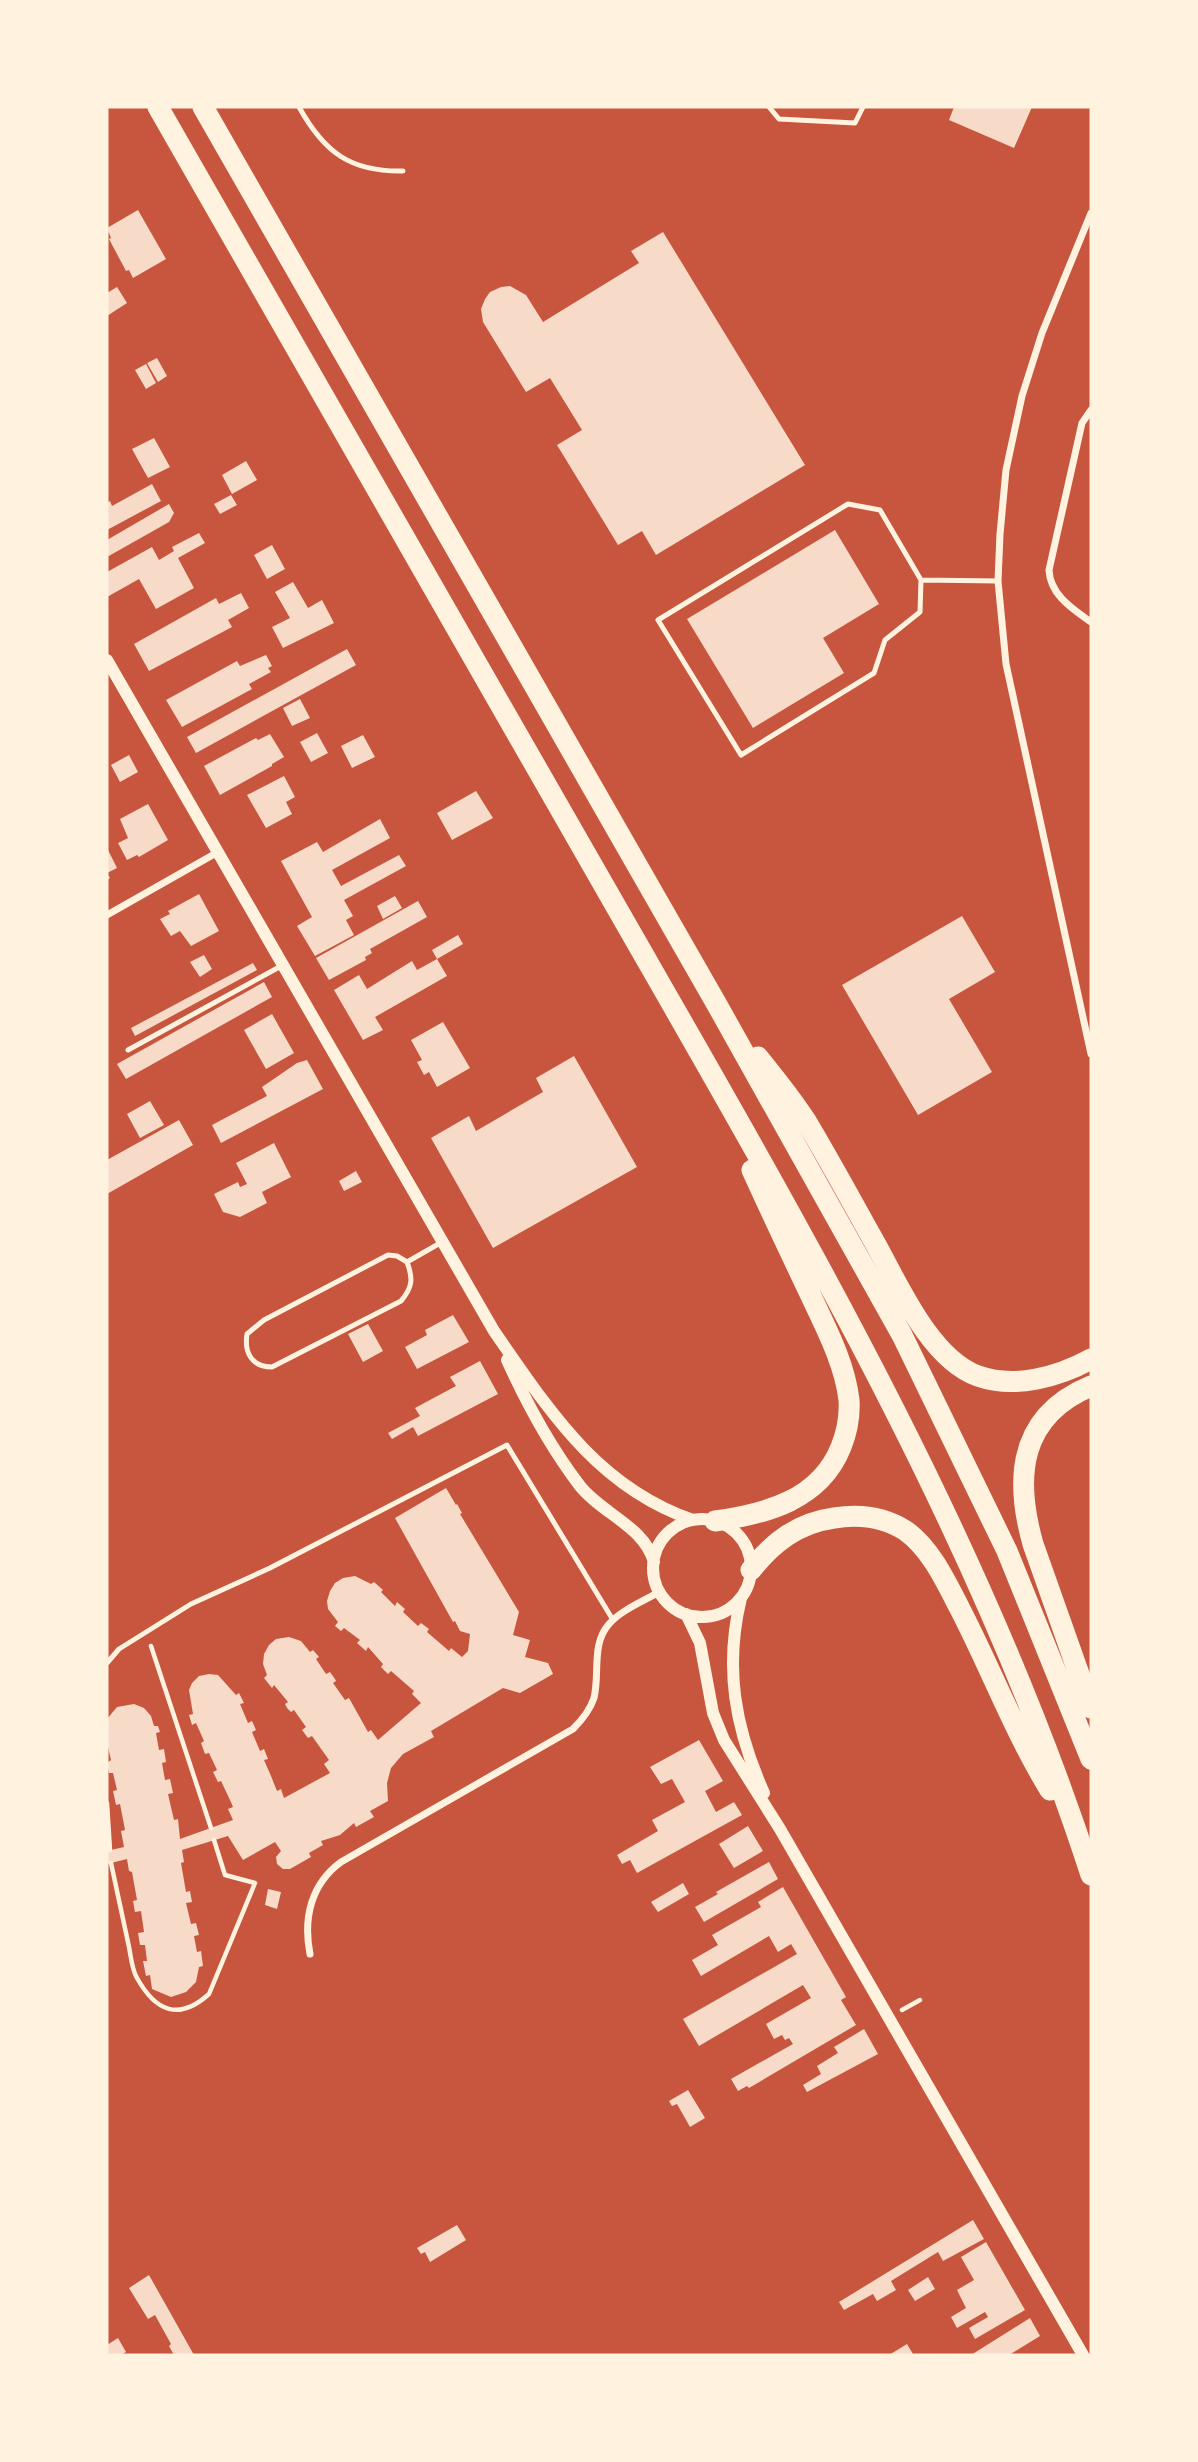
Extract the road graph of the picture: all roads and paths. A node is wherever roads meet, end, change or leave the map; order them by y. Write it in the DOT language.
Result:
graph roads {
  1 [pos="158,107"];
  2 [pos="203,107"];
  3 [pos="299,107"];
  4 [pos="769,107"];
  5 [pos="863,107"];
  6 [pos="403,171"];
  7 [pos="1091,213"];
  8 [pos="1091,410"];
  9 [pos="921,580"];
  10 [pos="998,581"];
  11 [pos="1091,622"];
  12 [pos="107,660"];
  13 [pos="218,852"];
  14 [pos="107,915"];
  15 [pos="283,965"];
  16 [pos="716,1003"];
  17 [pos="685,1027"];
  18 [pos="128,1050"];
  19 [pos="1091,1054"];
  20 [pos="442,1242"];
  21 [pos="407,1262"];
  22 [pos="494,1331"];
  23 [pos="1091,1359"];
  24 [pos="1091,1386"];
  25 [pos="693,1520"];
  26 [pos="715,1521"];
  27 [pos="654,1563"];
  28 [pos="751,1570"];
  29 [pos="659,1592"];
  30 [pos="741,1598"];
  31 [pos="686,1614"];
  32 [pos="613,1620"];
  33 [pos="146,1632"];
  34 [pos="107,1662"];
  35 [pos="1091,1708"];
  36 [pos="1091,1759"];
  37 [pos="107,1803"];
  38 [pos="211,1828"];
  39 [pos="780,1829"];
  40 [pos="1079,1837"];
  41 [pos="214,1840"];
  42 [pos="110,1850"];
  43 [pos="111,1863"];
  44 [pos="1091,1875"];
  45 [pos="310,1954"];
  46 [pos="1083,2355"];
  1 -- 17 [label="highway"];
  2 -- 16 [label="highway"];
  3 -- 6 [label="lane"];
  4 -- 5 [label="lane"];
  7 -- 10 [label="street"];
  8 -- 11 [label="street"];
  9 -- 9 [label="lane"];
  9 -- 10 [label="lane"];
  10 -- 19 [label="street"];
  12 -- 13 [label="street"];
  13 -- 14 [label="street"];
  13 -- 15 [label="street"];
  15 -- 18 [label="lane"];
  15 -- 20 [label="street"];
  16 -- 23 [label="highway"];
  16 -- 36 [label="highway"];
  17 -- 26 [label="highway"];
  17 -- 40 [label="highway"];
  20 -- 21 [label="lane"];
  20 -- 22 [label="street"];
  21 -- 21 [label="lane"];
  22 -- 25 [label="street"];
  22 -- 27 [label="street"];
  24 -- 35 [label="highway"];
  25 -- 26 [label="street"];
  25 -- 27 [label="street"];
  26 -- 28 [label="street"];
  27 -- 29 [label="street"];
  28 -- 30 [label="street"];
  28 -- 40 [label="highway"];
  29 -- 31 [label="street"];
  29 -- 32 [label="street"];
  30 -- 31 [label="street"];
  30 -- 39 [label="street"];
  31 -- 39 [label="street"];
  32 -- 33 [label="lane"];
  32 -- 45 [label="street"];
  33 -- 34 [label="lane"];
  33 -- 38 [label="path"];
  37 -- 42 [label="path"];
  39 -- 46 [label="street"];
  40 -- 44 [label="highway"];
  41 -- 43 [label="path"];
}
